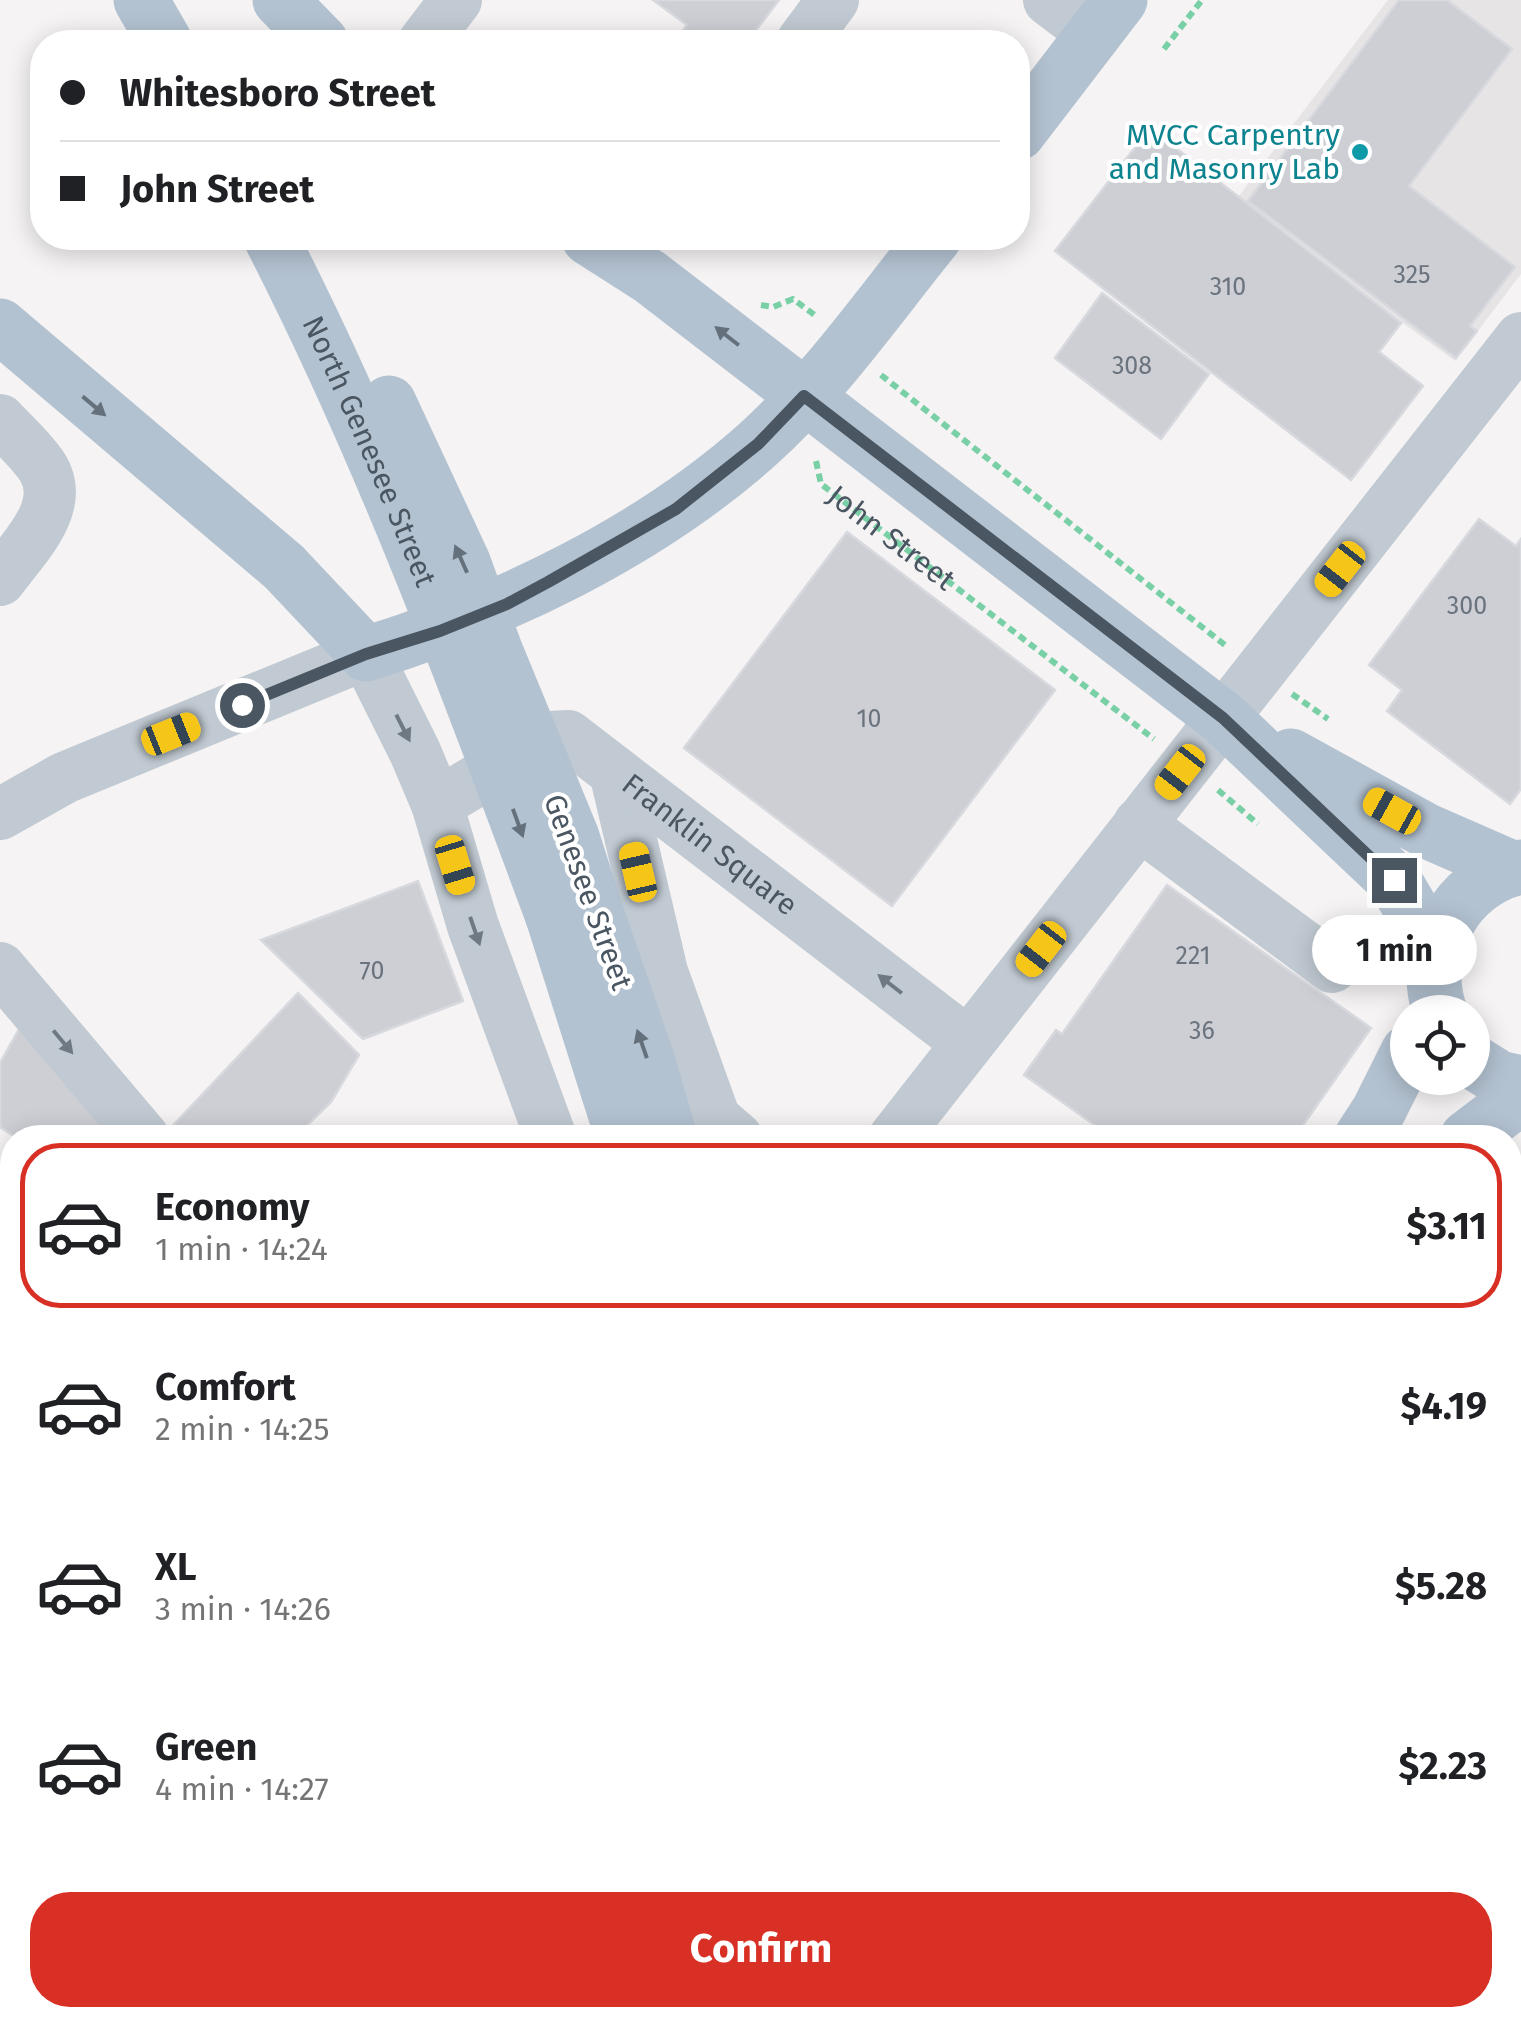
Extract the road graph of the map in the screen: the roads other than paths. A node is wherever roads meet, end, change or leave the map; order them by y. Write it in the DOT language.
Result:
graph roads {
  1 [pos="141,0"];
  2 [pos="183,0"];
  3 [pos="280,0"];
  4 [pos="456,0"];
  5 [pos="833,0"];
  6 [pos="1049,0"];
  7 [pos="1107,17"];
  8 [pos="159,30"];
  9 [pos="200,30"];
  10 [pos="309,30"];
  11 [pos="433,30"];
  12 [pos="811,30"];
  13 [pos="1030,117"];
  14 [pos="277,250"];
  15 [pos="317,250"];
  16 [pos="608,250"];
  17 [pos="924,250"];
  18 [pos="0,326"];
  19 [pos="1521,338"];
  20 [pos="804,396"];
  21 [pos="0,420"];
  22 [pos="0,580"];
  23 [pos="487,640"];
  24 [pos="366,654"];
  25 [pos="1223,718"];
  26 [pos="615,772"];
  27 [pos="437,804"];
  28 [pos="0,814"];
  29 [pos="1139,824"];
  30 [pos="1517,868"];
  31 [pos="573,912"];
  32 [pos="1332,967"];
  33 [pos="0,968"];
  34 [pos="1432,995"];
  35 [pos="1433,995"];
  36 [pos="968,1043"];
  37 [pos="1490,1072"];
  38 [pos="1521,1084"];
  39 [pos="1390,1088"];
  40 [pos="1521,1097"];
  41 [pos="133,1125"];
  42 [pos="546,1125"];
  43 [pos="620,1125"];
  44 [pos="666,1125"];
  45 [pos="723,1125"];
  46 [pos="904,1125"];
  47 [pos="1369,1125"];
  48 [pos="1484,1125"];
  1 -- 8 [label="main road"];
  2 -- 9 [label="main road"];
  3 -- 10 [label="main road"];
  4 -- 11 [label="street"];
  5 -- 12 [label="street"];
  6 -- 7 [label="street"];
  7 -- 13 [label="main road"];
  14 -- 23 [label="main road, North Genesee Street, bridge"];
  23 -- 15 [label="main road, North Genesee Street, one-way, bridge"];
  20 -- 16 [label="main road, one-way"];
  17 -- 20 [label="main road"];
  18 -- 24 [label="main road, one-way"];
  19 -- 25 [label="street"];
  20 -- 23 [label="main road"];
  20 -- 25 [label="main road, John Street"];
  21 -- 22 [label="street"];
  23 -- 24 [label="main road"];
  23 -- 31 [label="main road, Genesee Street, bridge"];
  24 -- 27 [label="street, one-way"];
  24 -- 28 [label="street"];
  25 -- 29 [label="street"];
  25 -- 30 [label="main road, John Street"];
  25 -- 34 [label="main road, John Street"];
  26 -- 27 [label="street, Franklin Square"];
  36 -- 26 [label="street, Franklin Square, one-way"];
  26 -- 45 [label="street"];
  27 -- 42 [label="street, one-way"];
  29 -- 32 [label="street"];
  29 -- 36 [label="street"];
  30 -- 35 [label="main road"];
  31 -- 43 [label="main road, Genesee Street"];
  44 -- 31 [label="main road, Genesee Street, one-way"];
  33 -- 41 [label="street, one-way"];
  36 -- 46 [label="street"];
  37 -- 38 [label="main road"];
  39 -- 47 [label="main road"];
  40 -- 48 [label="main road"];
}
